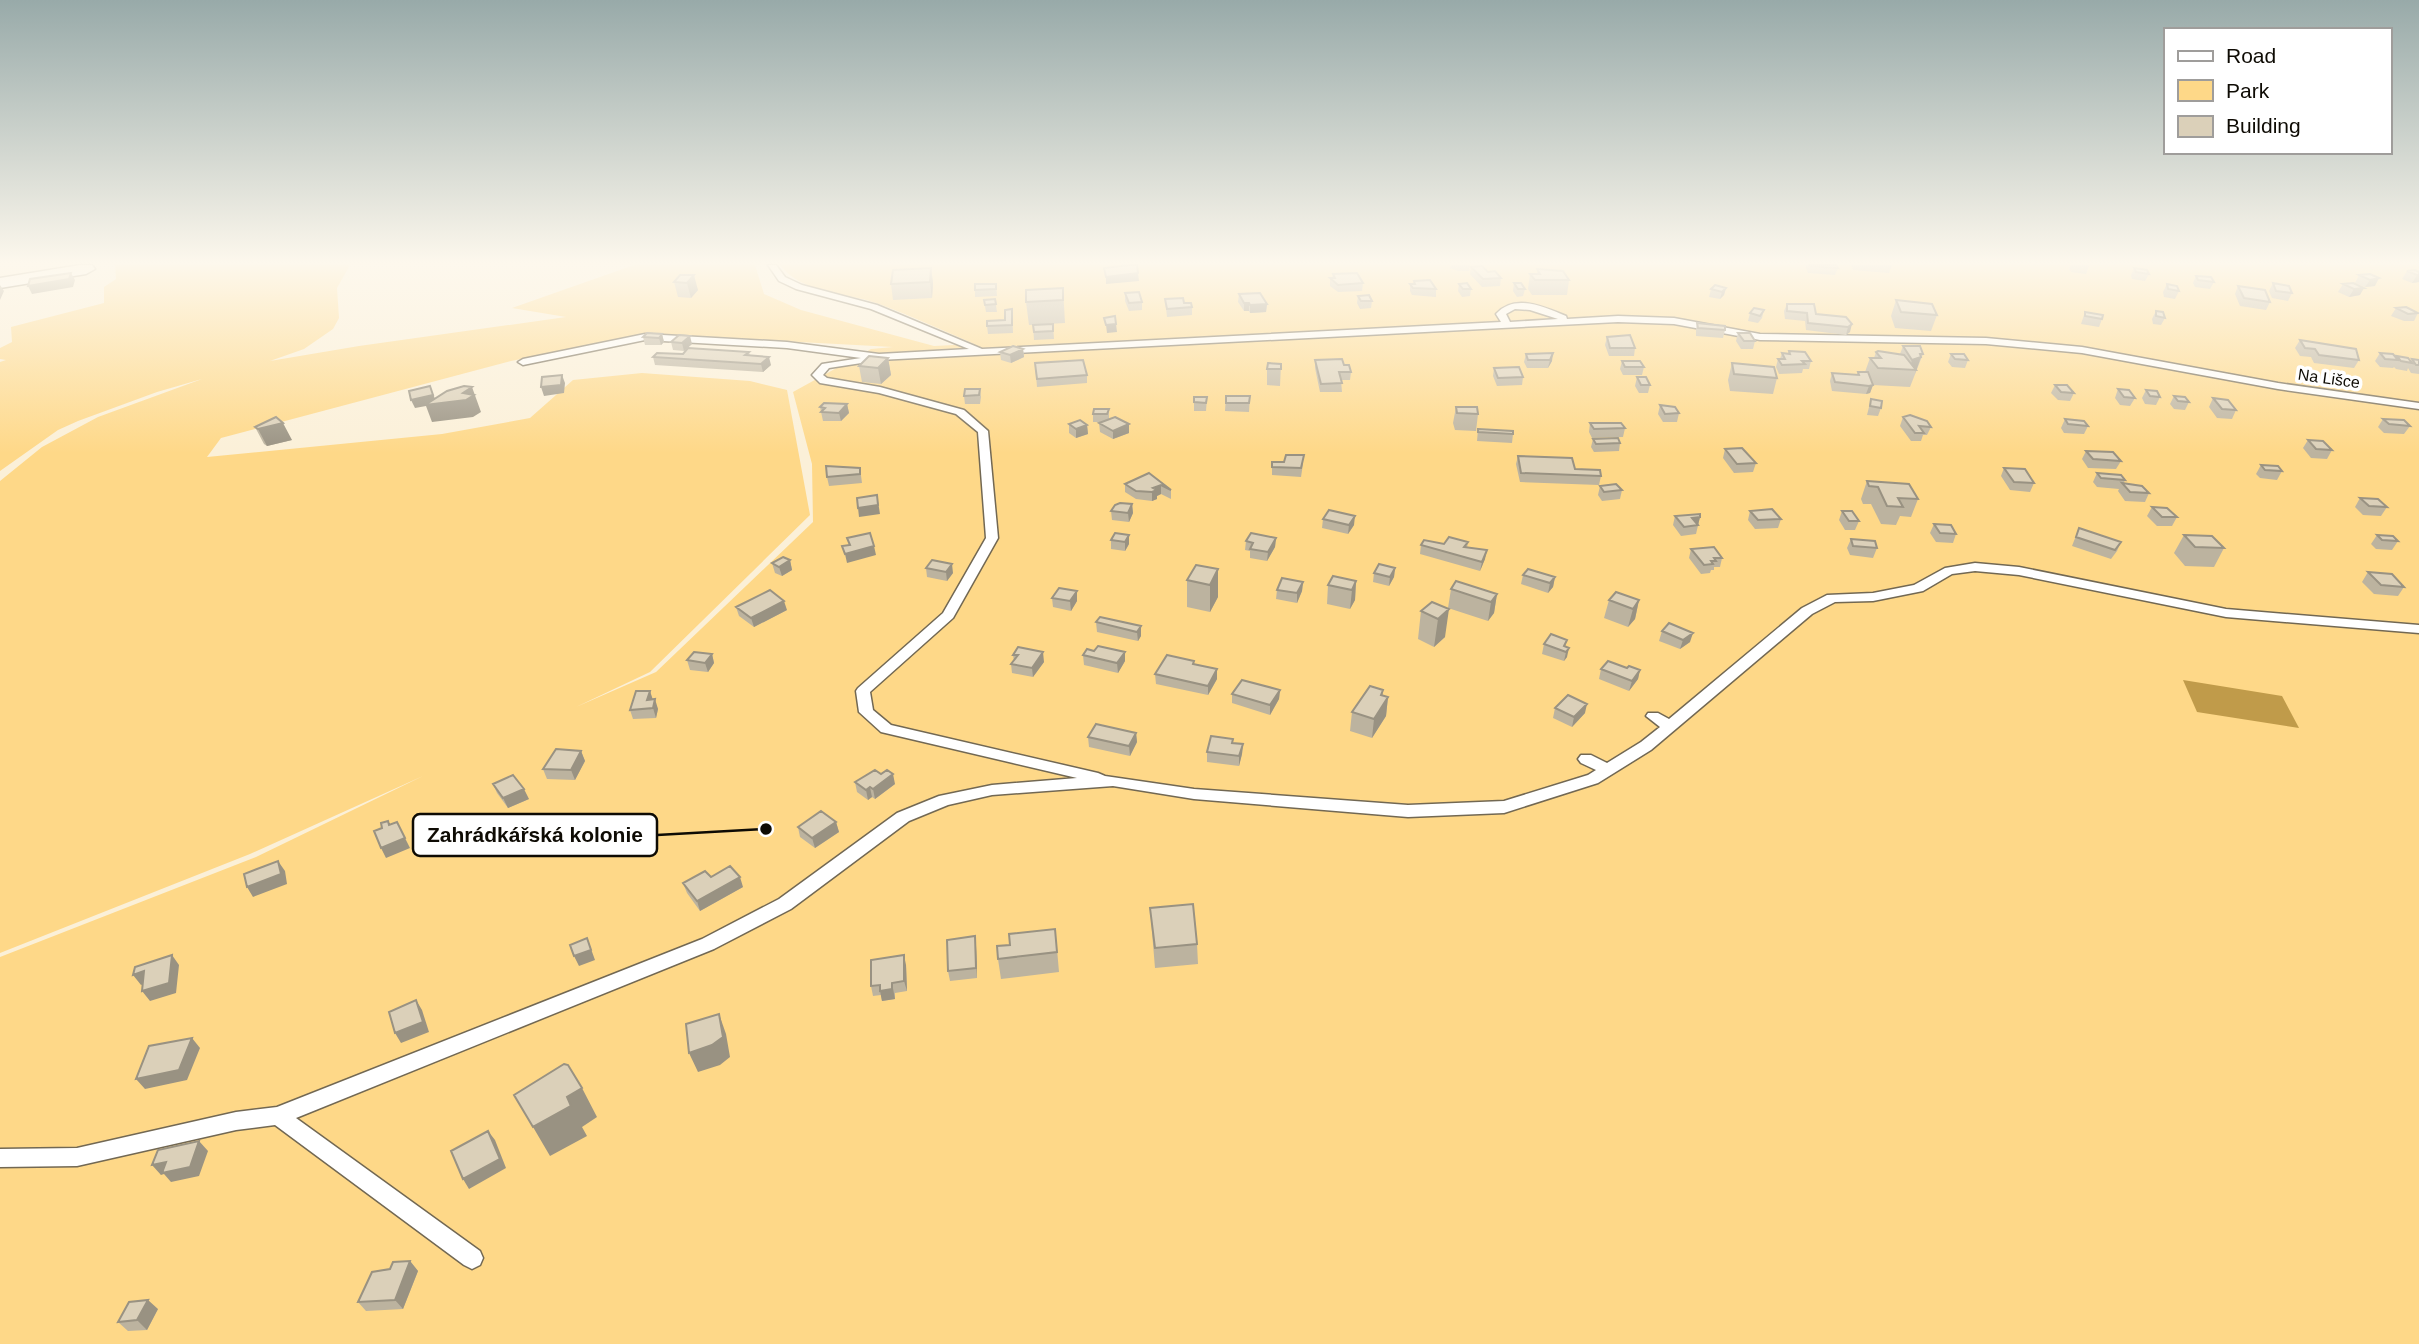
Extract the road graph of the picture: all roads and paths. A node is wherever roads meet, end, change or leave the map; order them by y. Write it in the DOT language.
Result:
graph roads {
  1 [pos="925,328"];
  2 [pos="1435,328"];
  3 [pos="1710,328"];
  4 [pos="982,351"];
  5 [pos="878,357"];
  6 [pos="523,362"];
  7 [pos="2419,406"];
  8 [pos="2419,629"];
  9 [pos="1653,716"];
  10 [pos="1670,726"];
  11 [pos="1586,760"];
  12 [pos="1608,770"];
  13 [pos="1113,781"];
  14 [pos="278,1116"];
  15 [pos="0,1158"];
  16 [pos="472,1258"];
  1 -- 4 [label="lane"];
  2 -- 4 [label="lane, Na Lišce"];
  3 -- 7 [label="lane, Na Lišce"];
  4 -- 5 [label="lane, Na Lišce"];
  5 -- 6 [label="lane, Na Lišce"];
  5 -- 13 [label="lane"];
  8 -- 10 [label="lane"];
  9 -- 10 [label="lane"];
  10 -- 12 [label="lane"];
  11 -- 12 [label="lane"];
  12 -- 13 [label="lane"];
  13 -- 14 [label="lane"];
  14 -- 15 [label="lane"];
  14 -- 16 [label="lane"];
}
